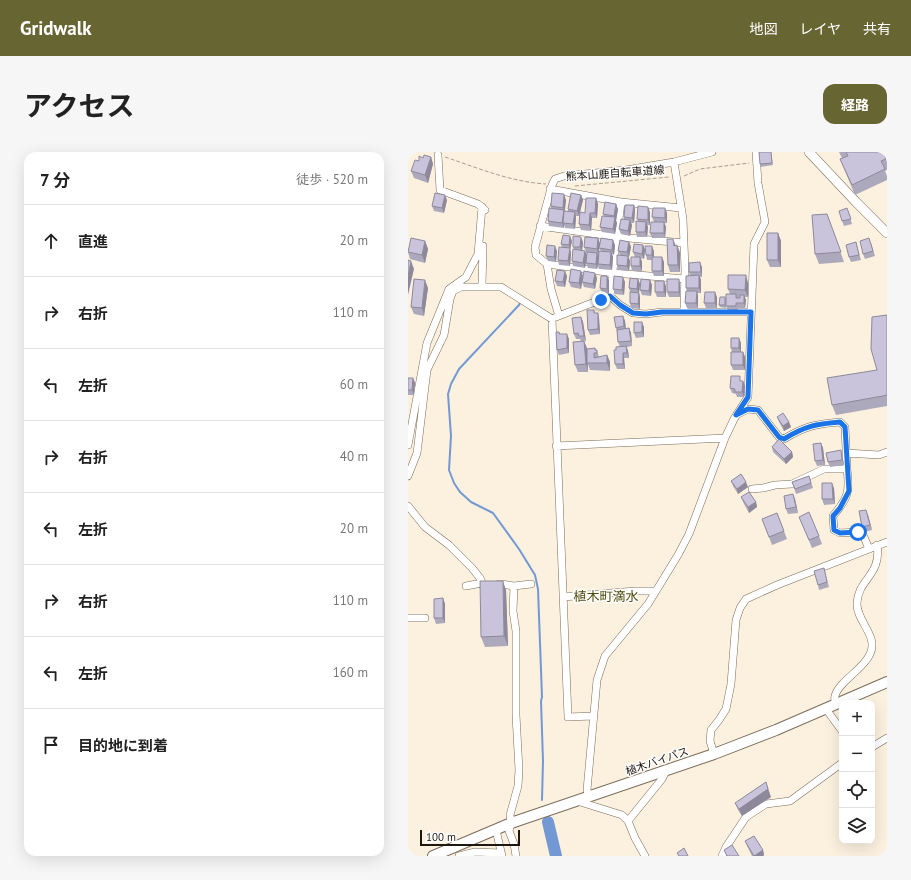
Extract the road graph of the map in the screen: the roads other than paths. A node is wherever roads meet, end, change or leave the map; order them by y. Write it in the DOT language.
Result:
graph roads {
  1 [pos="712,152"];
  2 [pos="756,152"];
  3 [pos="810,152"];
  4 [pos="438,155"];
  5 [pos="674,162"];
  6 [pos="551,187"];
  7 [pos="621,202"];
  8 [pos="482,207"];
  9 [pos="682,208"];
  10 [pos="540,226"];
  11 [pos="887,233"];
  12 [pos="618,236"];
  13 [pos="684,243"];
  14 [pos="547,264"];
  15 [pos="614,273"];
  16 [pos="685,279"];
  17 [pos="482,286"];
  18 [pos="610,296"];
  19 [pos="684,312"];
  20 [pos="751,312"];
  21 [pos="559,316"];
  22 [pos="552,319"];
  23 [pos="736,415"];
  24 [pos="725,438"];
  25 [pos="408,445"];
  26 [pos="556,446"];
  27 [pos="887,452"];
  28 [pos="846,453"];
  29 [pos="847,469"];
  30 [pos="408,476"];
  31 [pos="752,489"];
  32 [pos="408,506"];
  33 [pos="887,542"];
  34 [pos="878,545"];
  35 [pos="868,549"];
  36 [pos="482,583"];
  37 [pos="531,584"];
  38 [pos="466,586"];
  39 [pos="514,586"];
  40 [pos="655,591"];
  41 [pos="563,597"];
  42 [pos="408,618"];
  43 [pos="425,618"];
  44 [pos="887,682"];
  45 [pos="831,706"];
  46 [pos="593,716"];
  47 [pos="839,724"];
  48 [pos="887,738"];
  49 [pos="875,745"];
  50 [pos="714,754"];
  51 [pos="839,765"];
  52 [pos="666,771"];
  53 [pos="589,797"];
  54 [pos="577,801"];
  55 [pos="628,821"];
  56 [pos="511,823"];
  57 [pos="496,830"];
  58 [pos="501,854"];
  59 [pos="434,856"];
  60 [pos="459,856"];
  61 [pos="516,856"];
  62 [pos="645,856"];
  63 [pos="722,856"];
  1 -- 5 [label="street"];
  2 -- 20 [label="street"];
  3 -- 11 [label="main road"];
  4 -- 8 [label="street"];
  5 -- 6 [label="street"];
  5 -- 9 [label="street"];
  6 -- 7 [label="street"];
  6 -- 10 [label="street"];
  7 -- 9 [label="street"];
  7 -- 12 [label="street"];
  8 -- 17 [label="street"];
  8 -- 25 [label="street"];
  9 -- 13 [label="street"];
  10 -- 12 [label="street"];
  10 -- 14 [label="street"];
  12 -- 13 [label="street"];
  12 -- 15 [label="street"];
  13 -- 16 [label="street"];
  14 -- 15 [label="street"];
  14 -- 21 [label="street"];
  15 -- 16 [label="street"];
  15 -- 18 [label="street"];
  16 -- 19 [label="street"];
  17 -- 22 [label="street"];
  17 -- 30 [label="street"];
  18 -- 19 [label="street"];
  18 -- 21 [label="street"];
  19 -- 20 [label="street"];
  20 -- 23 [label="street"];
  21 -- 22 [label="street"];
  22 -- 26 [label="street"];
  23 -- 24 [label="street"];
  23 -- 28 [label="street"];
  24 -- 26 [label="street"];
  24 -- 40 [label="street"];
  26 -- 41 [label="street"];
  27 -- 28 [label="street"];
  28 -- 29 [label="street"];
  29 -- 31 [label="street"];
  29 -- 35 [label="street"];
  32 -- 36 [label="street"];
  33 -- 34 [label="street"];
  34 -- 35 [label="street"];
  34 -- 45 [label="street"];
  35 -- 50 [label="street"];
  36 -- 38 [label="street"];
  36 -- 39 [label="street"];
  37 -- 39 [label="street"];
  39 -- 56 [label="street"];
  40 -- 41 [label="street"];
  40 -- 46 [label="street"];
  41 -- 46 [label="street"];
  42 -- 43 [label="street"];
  44 -- 45 [label="highway, 植木バイパス"];
  45 -- 47 [label="street"];
  45 -- 50 [label="highway, 植木バイパス"];
  46 -- 53 [label="street"];
  48 -- 49 [label="street"];
  50 -- 52 [label="highway, 植木バイパス"];
  51 -- 63 [label="street"];
  52 -- 53 [label="highway, 植木バイパス"];
  52 -- 55 [label="street"];
  53 -- 54 [label="highway, 植木バイパス"];
  54 -- 55 [label="street"];
  54 -- 56 [label="highway, 植木バイパス"];
  55 -- 62 [label="street"];
  56 -- 57 [label="highway, 植木バイパス"];
  56 -- 61 [label="street"];
  57 -- 58 [label="street"];
  57 -- 59 [label="highway, 植木バイパス"];
  58 -- 60 [label="street"];
}
